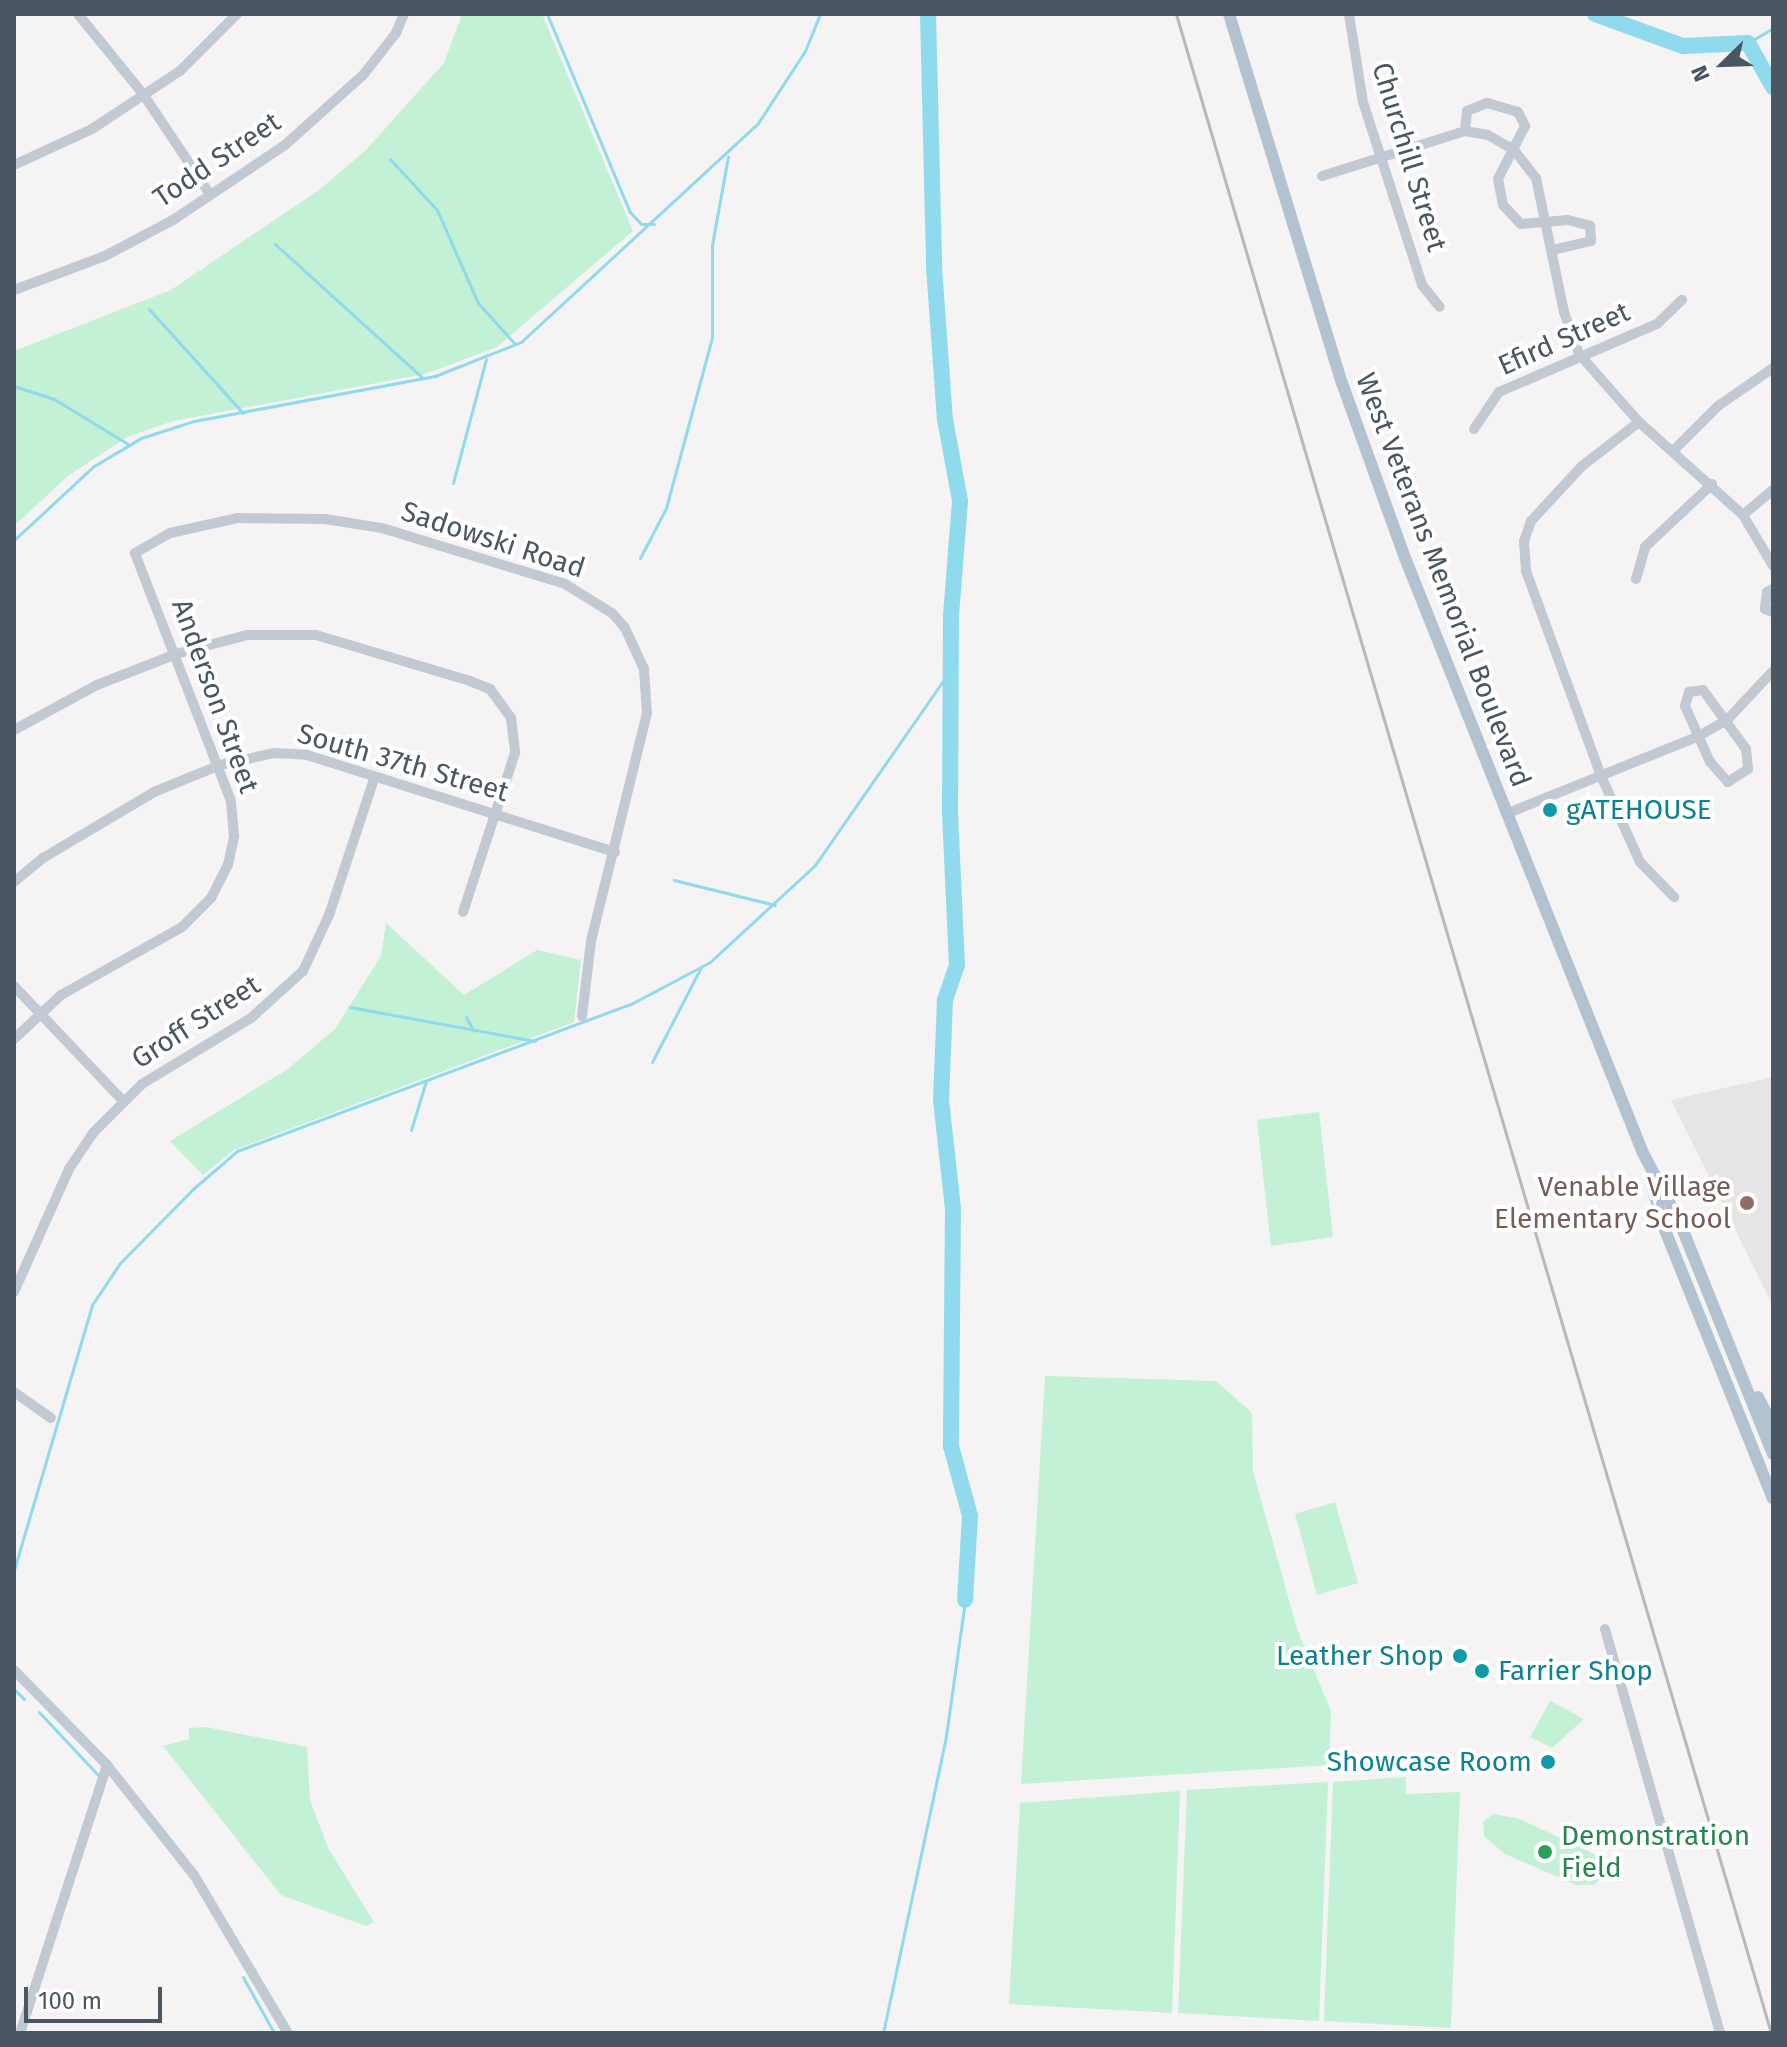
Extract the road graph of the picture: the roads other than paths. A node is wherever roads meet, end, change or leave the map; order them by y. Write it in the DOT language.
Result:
graph roads {
  1 [pos="78,14"];
  2 [pos="237,14"];
  3 [pos="404,14"];
  4 [pos="1229,14"];
  5 [pos="1349,14"];
  6 [pos="143,94"];
  7 [pos="1465,131"];
  8 [pos="1514,150"];
  9 [pos="1380,155"];
  10 [pos="14,165"];
  11 [pos="1322,176"];
  12 [pos="210,194"];
  13 [pos="1549,225"];
  14 [pos="1553,250"];
  15 [pos="14,290"];
  16 [pos="1682,300"];
  17 [pos="1440,307"];
  18 [pos="1579,354"];
  19 [pos="1773,368"];
  20 [pos="1639,422"];
  21 [pos="1474,429"];
  22 [pos="1673,451"];
  23 [pos="1712,484"];
  24 [pos="1773,490"];
  25 [pos="1743,515"];
  26 [pos="135,553"];
  27 [pos="1773,566"];
  28 [pos="1636,579"];
  29 [pos="1773,589"];
  30 [pos="1773,612"];
  31 [pos="176,654"];
  32 [pos="1773,671"];
  33 [pos="1727,720"];
  34 [pos="14,730"];
  35 [pos="1699,736"];
  36 [pos="220,765"];
  37 [pos="375,776"];
  38 [pos="1601,776"];
  39 [pos="499,814"];
  40 [pos="1506,814"];
  41 [pos="615,852"];
  42 [pos="14,882"];
  43 [pos="1674,897"];
  44 [pos="463,912"];
  45 [pos="14,986"];
  46 [pos="39,1012"];
  47 [pos="582,1016"];
  48 [pos="14,1039"];
  49 [pos="123,1101"];
  50 [pos="1643,1153"];
  51 [pos="14,1292"];
  52 [pos="1721,1323"];
  53 [pos="14,1392"];
  54 [pos="51,1418"];
  55 [pos="1773,1427"];
  56 [pos="1773,1454"];
  57 [pos="1773,1498"];
  58 [pos="1605,1629"];
  59 [pos="14,1670"];
  60 [pos="107,1765"];
  61 [pos="20,2033"];
  62 [pos="288,2033"];
  63 [pos="1720,2033"];
  1 -- 6 [label="street"];
  2 -- 6 [label="street"];
  3 -- 12 [label="street, Todd Street"];
  4 -- 40 [label="main road, West Veterans Memorial Boulevard"];
  5 -- 9 [label="street, Churchill Street"];
  6 -- 10 [label="street"];
  6 -- 12 [label="street"];
  7 -- 8 [label="street"];
  7 -- 8 [label="street"];
  7 -- 9 [label="street"];
  8 -- 13 [label="street"];
  8 -- 13 [label="street"];
  9 -- 11 [label="street"];
  9 -- 17 [label="street, Churchill Street"];
  12 -- 15 [label="street, Todd Street"];
  13 -- 14 [label="street"];
  13 -- 14 [label="street"];
  14 -- 18 [label="street"];
  16 -- 18 [label="street, Efird Street"];
  18 -- 20 [label="street"];
  18 -- 21 [label="street, Efird Street"];
  19 -- 22 [label="street"];
  20 -- 22 [label="street"];
  20 -- 38 [label="street"];
  22 -- 23 [label="street"];
  23 -- 25 [label="street"];
  23 -- 28 [label="street"];
  24 -- 25 [label="street"];
  25 -- 27 [label="street"];
  26 -- 31 [label="street, Anderson Street"];
  26 -- 41 [label="street, Sadowski Road"];
  29 -- 30 [label="street"];
  31 -- 34 [label="street"];
  31 -- 36 [label="street, Anderson Street"];
  31 -- 39 [label="street"];
  32 -- 33 [label="street"];
  33 -- 35 [label="street"];
  33 -- 35 [label="street"];
  33 -- 35 [label="street"];
  35 -- 38 [label="street"];
  36 -- 37 [label="street, South 37th Street"];
  36 -- 42 [label="street, South 37th Street"];
  36 -- 46 [label="street, Anderson Street"];
  37 -- 39 [label="street, South 37th Street"];
  37 -- 49 [label="street, Groff Street"];
  38 -- 40 [label="street"];
  38 -- 43 [label="street"];
  39 -- 41 [label="street, South 37th Street"];
  39 -- 44 [label="street"];
  40 -- 50 [label="main road, West Veterans Memorial Boulevard"];
  41 -- 47 [label="street, Sadowski Road"];
  45 -- 46 [label="street"];
  46 -- 48 [label="street, Anderson Street"];
  46 -- 49 [label="street"];
  49 -- 51 [label="street, Groff Street"];
  50 -- 52 [label="main road, West Veterans Memorial Boulevard"];
  50 -- 57 [label="main road, West Veterans Memorial Boulevard"];
  52 -- 55 [label="main road"];
  52 -- 56 [label="main road, West Veterans Memorial Boulevard"];
  53 -- 54 [label="street"];
  58 -- 63 [label="street"];
  59 -- 60 [label="street"];
  60 -- 61 [label="street"];
  60 -- 62 [label="street"];
}
